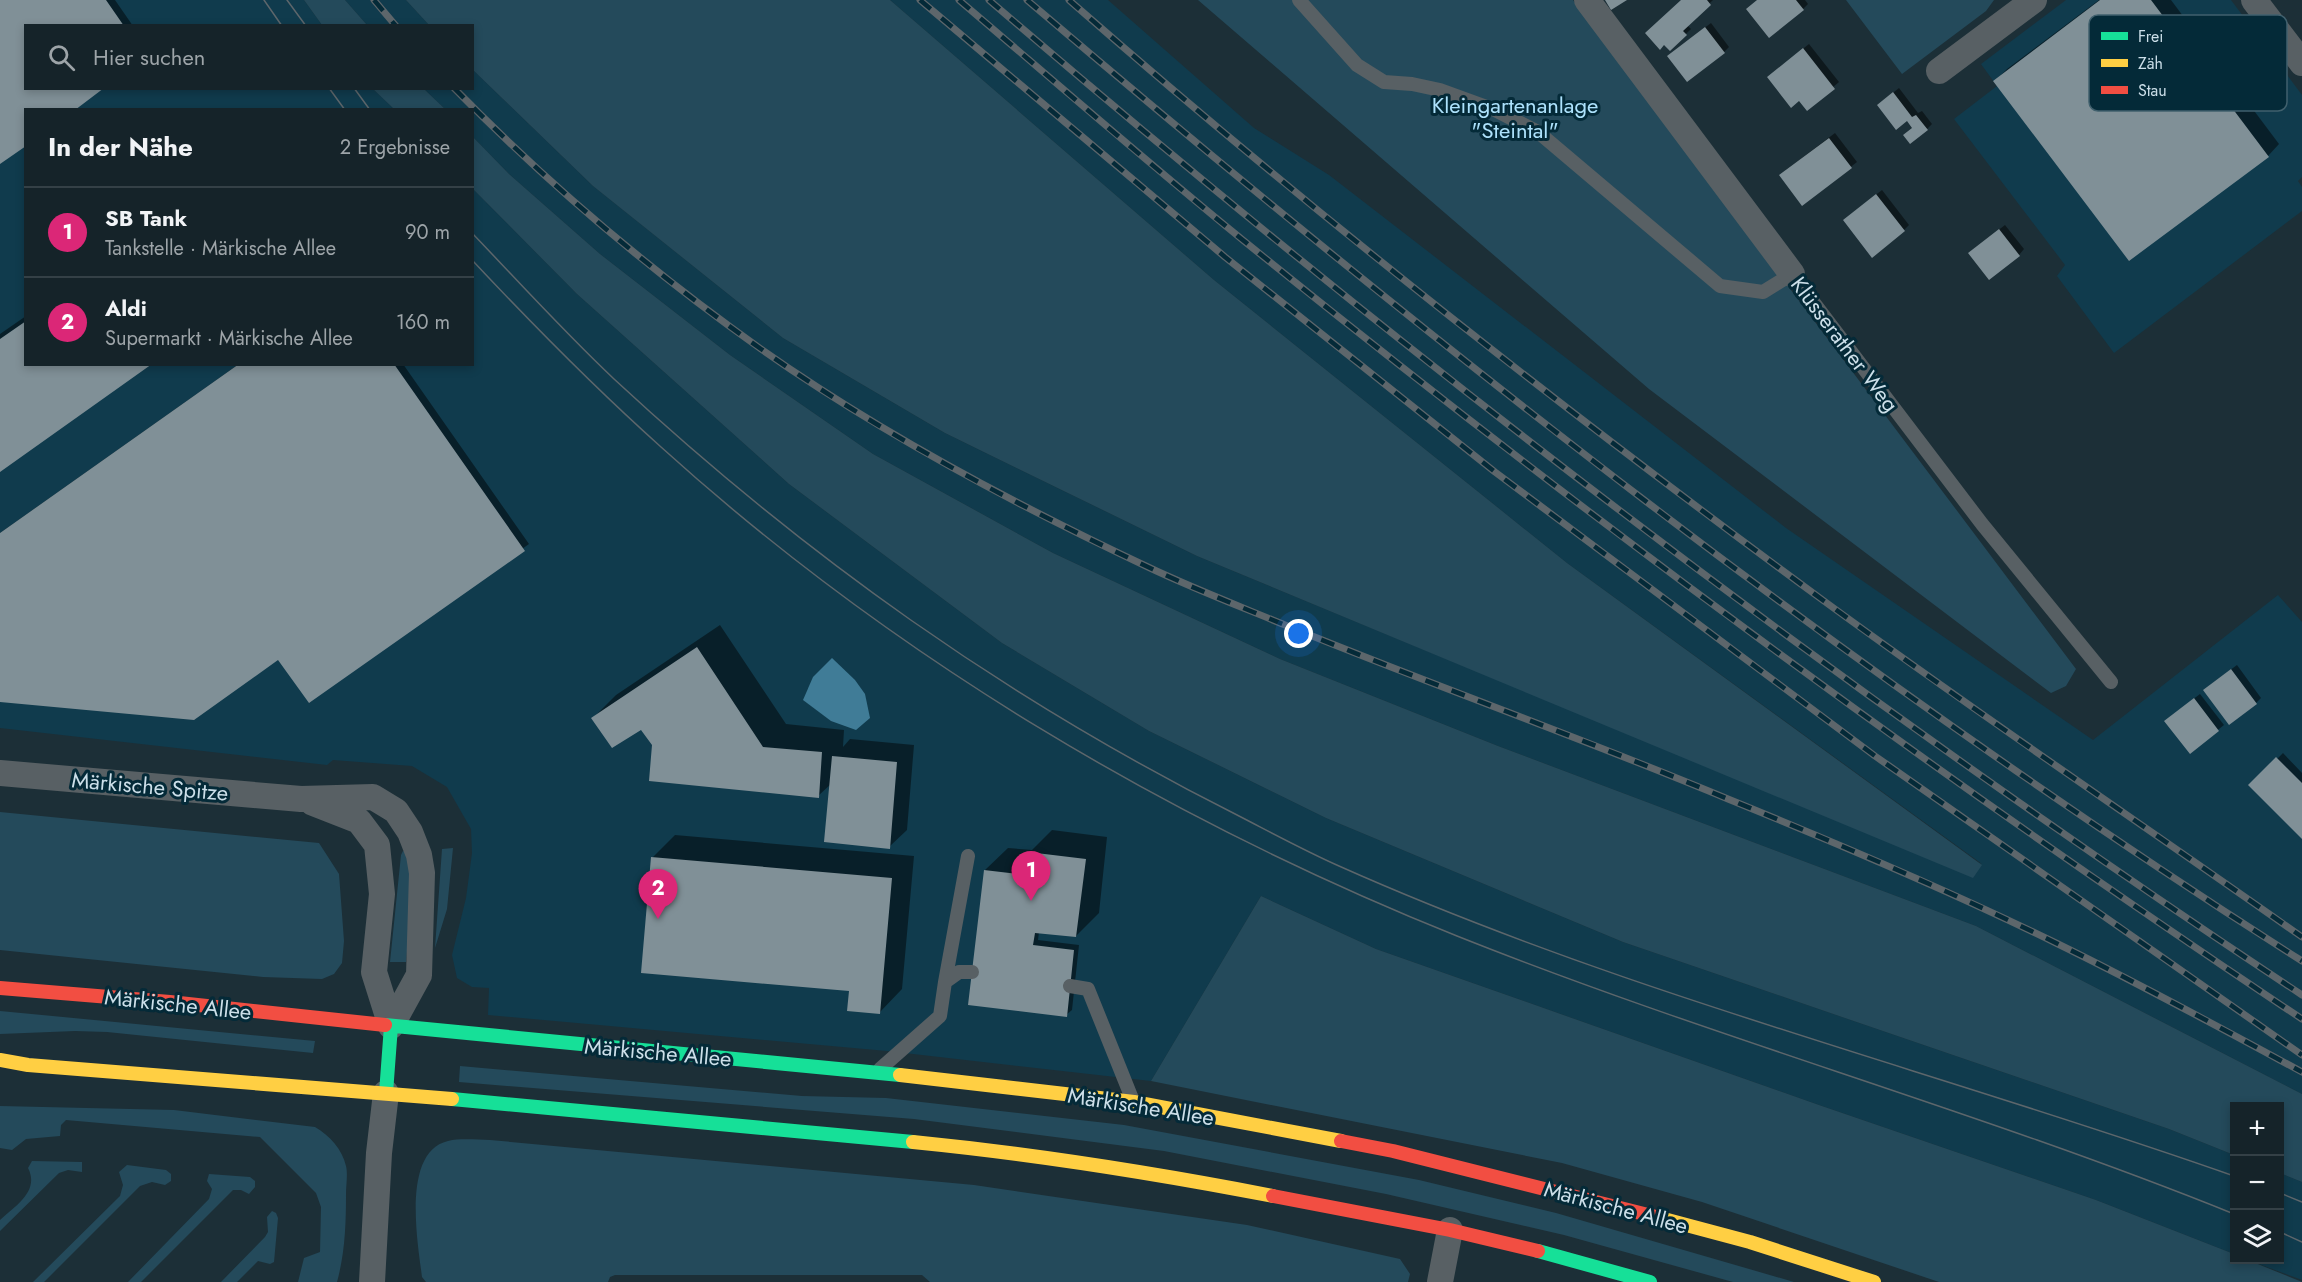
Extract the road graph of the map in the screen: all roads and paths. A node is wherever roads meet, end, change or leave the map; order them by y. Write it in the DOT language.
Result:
graph roads {
  1 [pos="1299,0"];
  2 [pos="1587,0"];
  3 [pos="2034,0"];
  4 [pos="2254,0"];
  5 [pos="2265,15"];
  6 [pos="2287,43"];
  7 [pos="2302,63"];
  8 [pos="1939,71"];
  9 [pos="1792,274"];
  10 [pos="2111,682"];
  11 [pos="0,773"];
  12 [pos="301,799"];
  13 [pos="968,856"];
  14 [pos="972,972"];
  15 [pos="945,982"];
  16 [pos="1070,986"];
  17 [pos="0,988"];
  18 [pos="391,1026"];
  19 [pos="0,1060"];
  20 [pos="875,1072"];
  21 [pos="386,1093"];
  22 [pos="1134,1102"];
  23 [pos="1450,1230"];
  24 [pos="372,1282"];
  25 [pos="1440,1282"];
  26 [pos="1650,1282"];
  27 [pos="1874,1282"];
  1 -- 9 [label="lane"];
  2 -- 9 [label="street, Klüsserather Weg"];
  3 -- 8 [label="street"];
  4 -- 5 [label="street"];
  6 -- 7 [label="street"];
  9 -- 10 [label="lane, Klüsserather Weg"];
  11 -- 12 [label="street, Märkische Spitze"];
  12 -- 18 [label="street, Märkische Spitze"];
  12 -- 18 [label="street, Märkische Spitze"];
  13 -- 15 [label="lane"];
  14 -- 15 [label="lane"];
  15 -- 20 [label="lane"];
  16 -- 22 [label="lane"];
  17 -- 18 [label="main road, Märkische Allee"];
  18 -- 20 [label="main road, Märkische Allee"];
  18 -- 21 [label="main road"];
  19 -- 21 [label="main road"];
  20 -- 22 [label="main road, Märkische Allee"];
  21 -- 23 [label="main road"];
  21 -- 24 [label="street"];
  22 -- 27 [label="main road, Märkische Allee"];
  23 -- 25 [label="street"];
  23 -- 26 [label="main road"];
}
